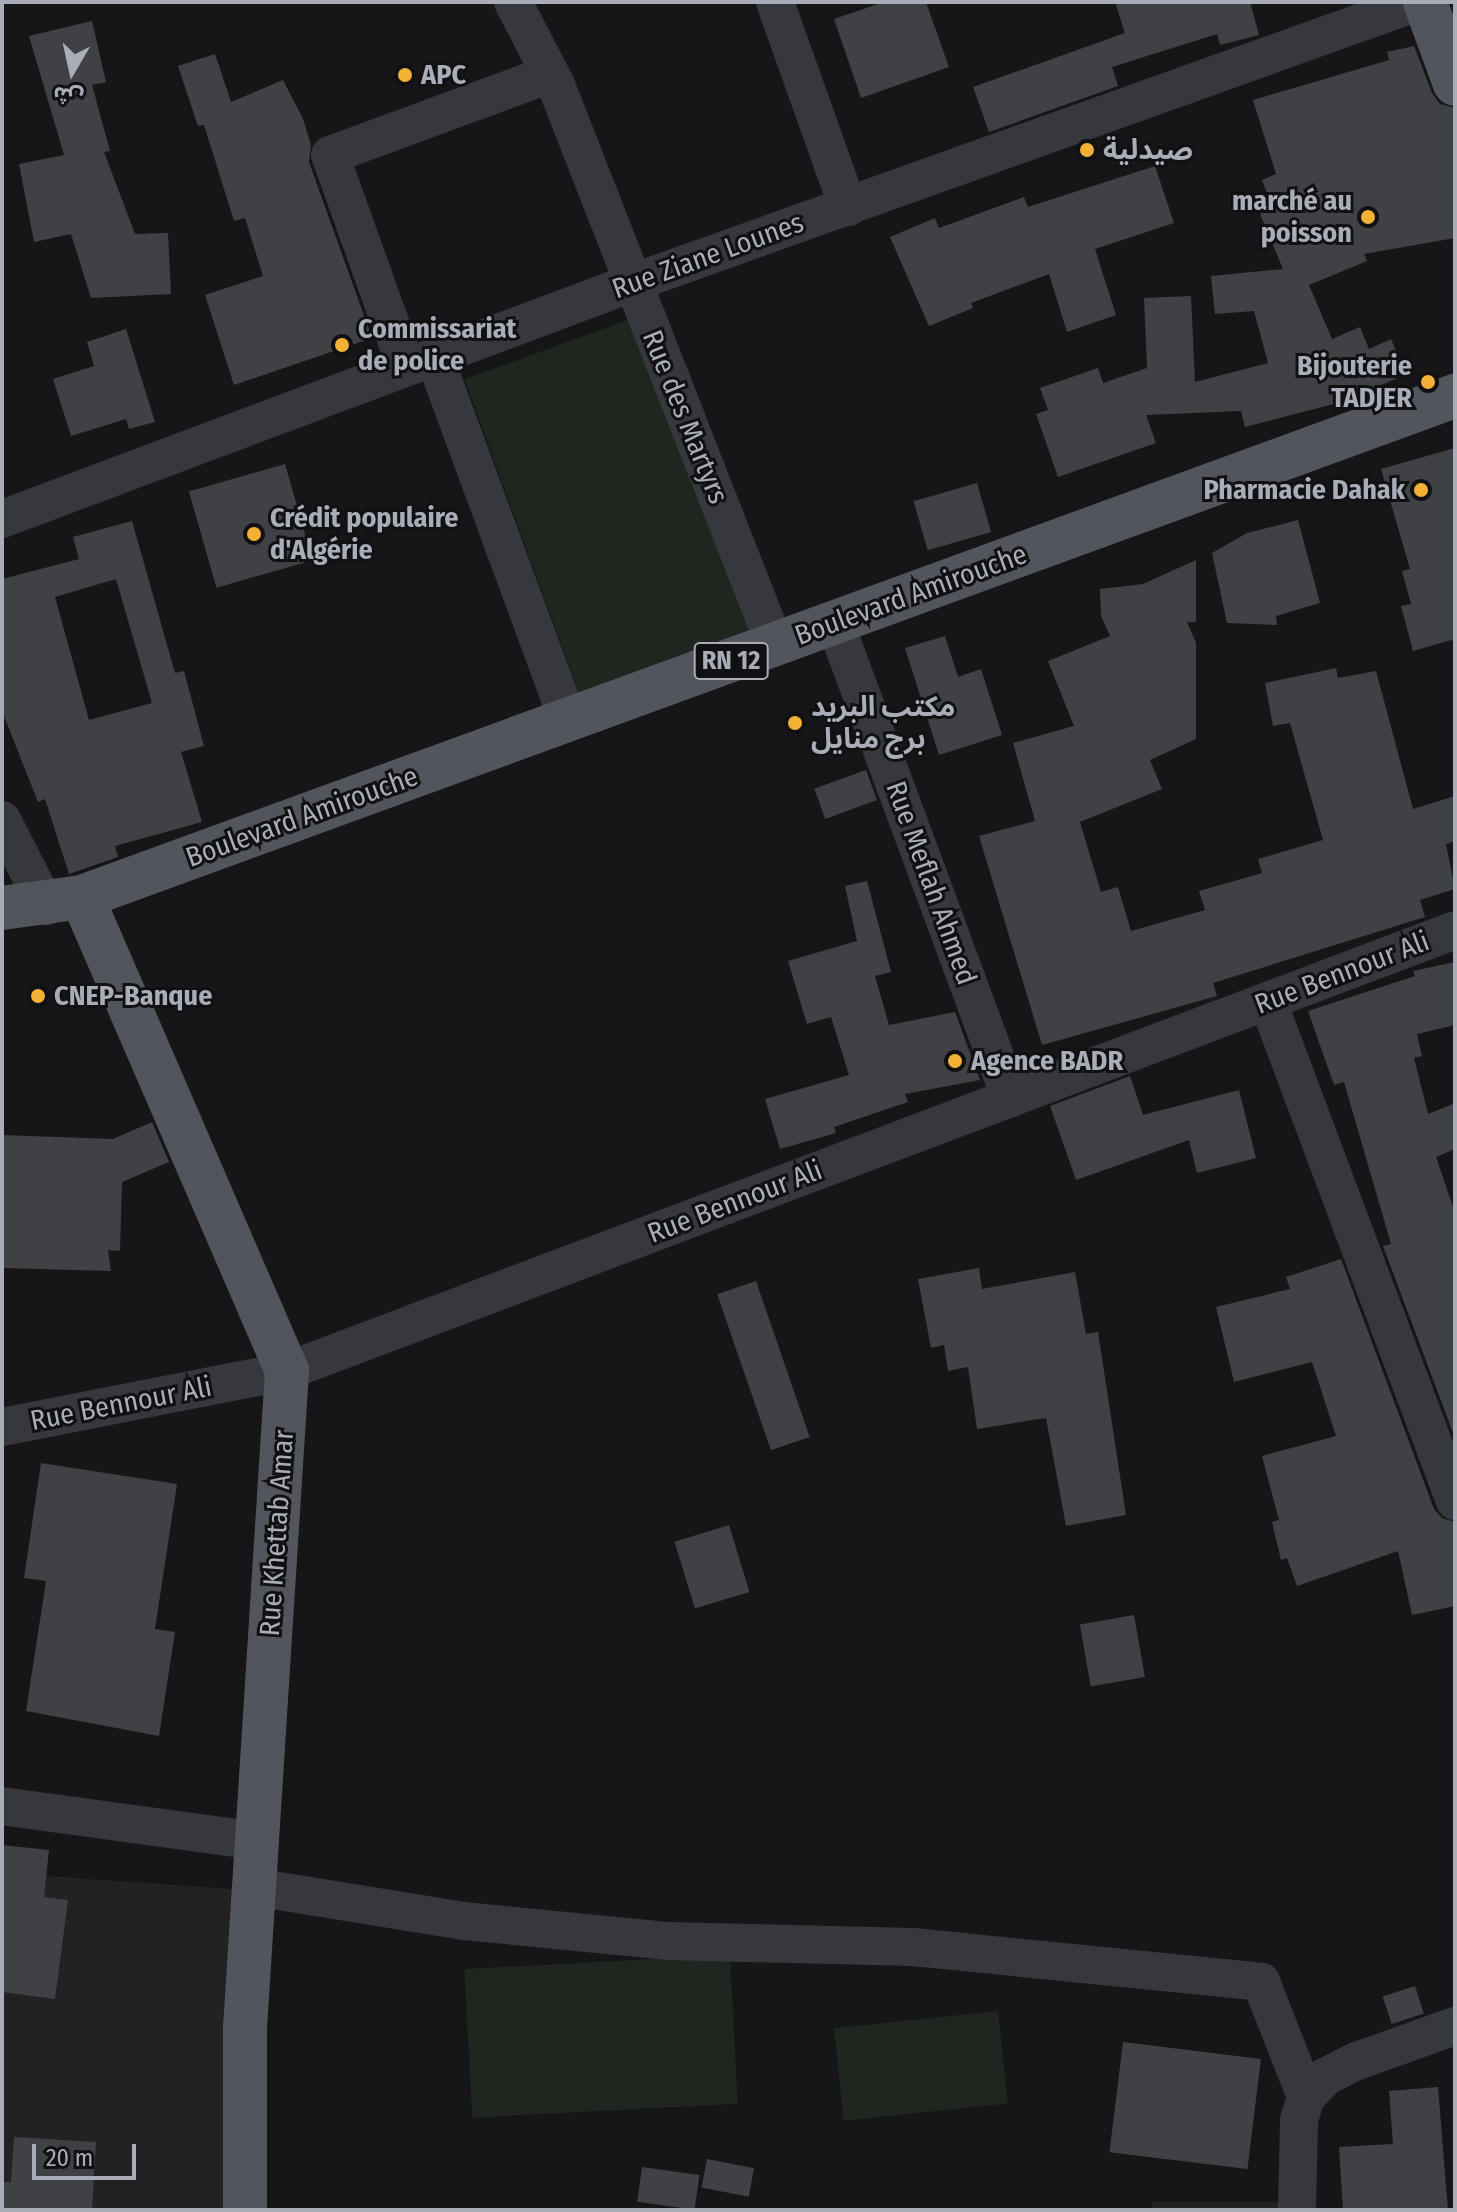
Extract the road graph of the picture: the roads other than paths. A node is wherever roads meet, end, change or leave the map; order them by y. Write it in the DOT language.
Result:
graph roads {
  1 [pos="775,2"];
  2 [pos="1418,2"];
  3 [pos="1425,2"];
  4 [pos="516,8"];
  5 [pos="550,74"];
  6 [pos="1455,84"];
  7 [pos="848,207"];
  8 [pos="632,283"];
  9 [pos="420,362"];
  10 [pos="1455,396"];
  11 [pos="2,519"];
  12 [pos="835,623"];
  13 [pos="775,645"];
  14 [pos="568,720"];
  15 [pos="2,820"];
  16 [pos="64,902"];
  17 [pos="2,908"];
  18 [pos="1455,930"];
  19 [pos="1268,1002"];
  20 [pos="1011,1099"];
  21 [pos="287,1371"];
  22 [pos="2,1427"];
  23 [pos="1455,1501"];
  24 [pos="2,1806"];
  25 [pos="257,1841"];
  26 [pos="254,1887"];
  27 [pos="1455,2026"];
  28 [pos="1306,2097"];
  29 [pos="245,2210"];
  30 [pos="1297,2210"];
  1 -- 7 [label="street"];
  2 -- 7 [label="street, Rue Ziane Lounes"];
  3 -- 6 [label="main road"];
  4 -- 5 [label="street, Rue des Martyrs"];
  5 -- 8 [label="street, Rue des Martyrs"];
  5 -- 9 [label="street"];
  7 -- 8 [label="street, Rue Ziane Lounes"];
  8 -- 9 [label="street, Rue Ziane Lounes"];
  8 -- 13 [label="street, Rue des Martyrs"];
  9 -- 11 [label="street, Rue Ziane Lounes"];
  9 -- 14 [label="street"];
  10 -- 12 [label="main road, Boulevard Amirouche / RN 12"];
  12 -- 13 [label="main road, Boulevard Amirouche / RN 12"];
  12 -- 20 [label="street, Rue Meflah Ahmed"];
  13 -- 14 [label="main road, Boulevard Amirouche / RN 12"];
  14 -- 16 [label="main road, Boulevard Amirouche / RN 12"];
  15 -- 16 [label="street"];
  16 -- 17 [label="main road, Boulevard Amirouche / RN 12"];
  16 -- 21 [label="main road, Rue Khettab Amar"];
  18 -- 19 [label="street, Rue Bennour Ali"];
  19 -- 20 [label="street, Rue Bennour Ali"];
  19 -- 23 [label="street"];
  20 -- 21 [label="street, Rue Bennour Ali"];
  21 -- 22 [label="street, Rue Bennour Ali"];
  21 -- 25 [label="main road, Rue Khettab Amar"];
  24 -- 25 [label="street"];
  25 -- 26 [label="main road, Rue Khettab Amar"];
  26 -- 28 [label="street"];
  26 -- 29 [label="main road, Rue Khettab Amar"];
  27 -- 28 [label="street"];
  28 -- 30 [label="street"];
}
